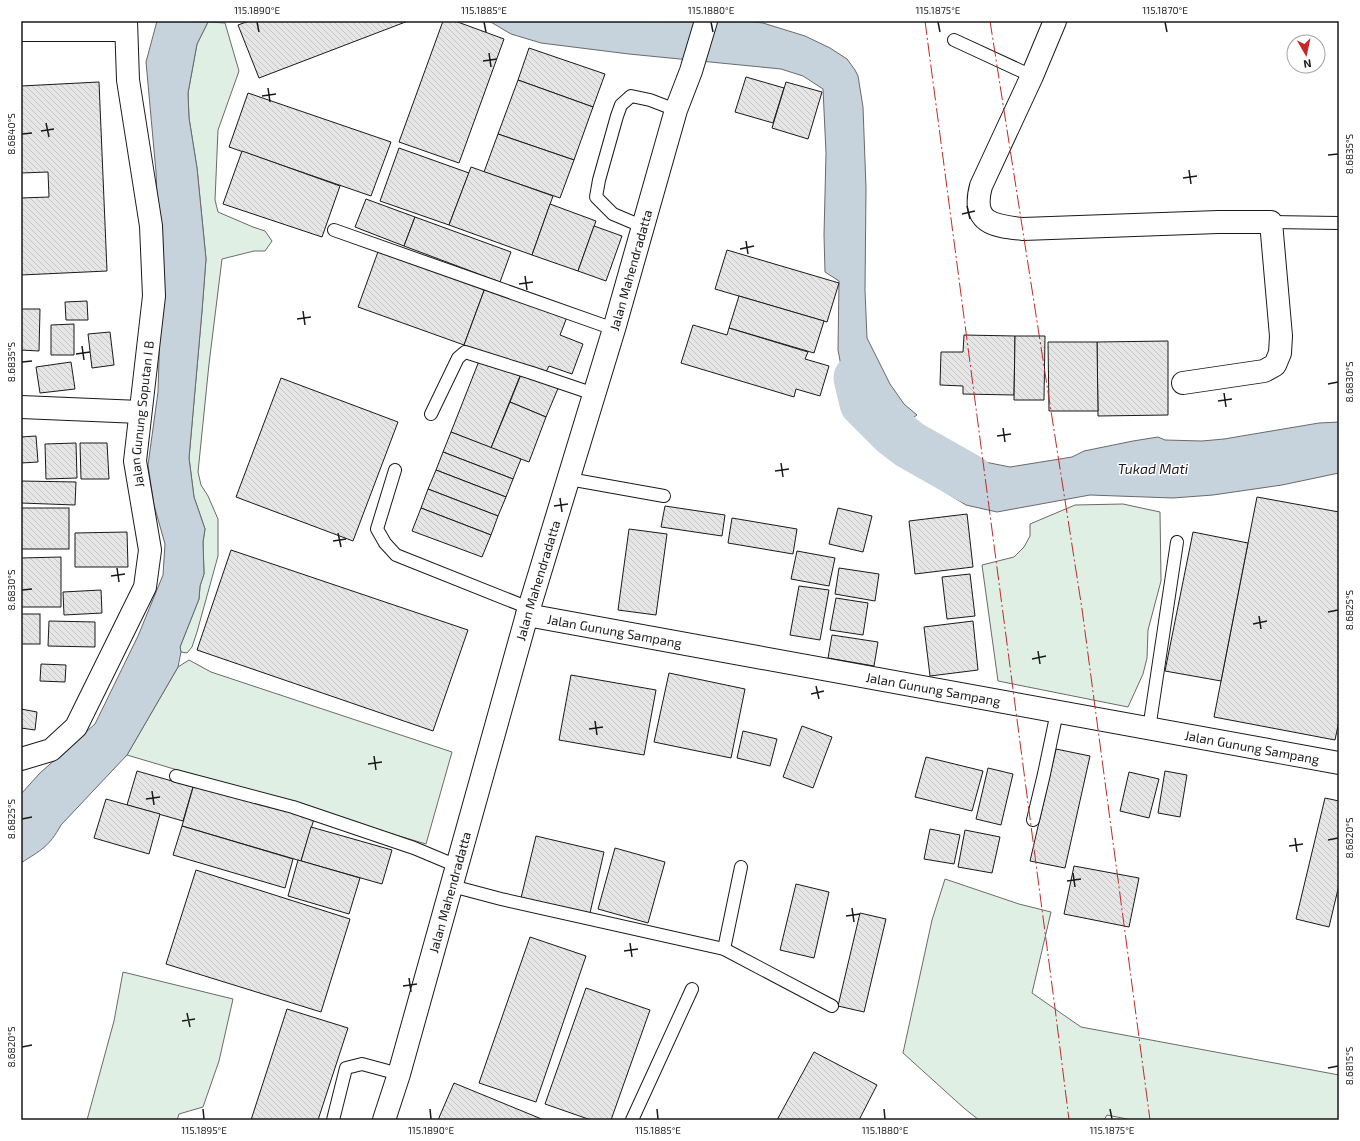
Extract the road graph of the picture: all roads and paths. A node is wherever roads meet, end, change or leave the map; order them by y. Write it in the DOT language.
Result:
graph roads {
  1 [pos="706,21"];
  2 [pos="1055,21"];
  3 [pos="126,25"];
  4 [pos="21,30"];
  5 [pos="954,40"];
  6 [pos="1032,76"];
  7 [pos="676,110"];
  8 [pos="1271,222"];
  9 [pos="1339,223"];
  10 [pos="644,225"];
  11 [pos="334,230"];
  12 [pos="614,329"];
  13 [pos="1183,383"];
  14 [pos="594,394"];
  15 [pos="21,407"];
  16 [pos="140,412"];
  17 [pos="431,414"];
  18 [pos="395,470"];
  19 [pos="569,479"];
  20 [pos="664,496"];
  21 [pos="1177,542"];
  22 [pos="528,612"];
  23 [pos="1057,712"];
  24 [pos="1149,729"];
  25 [pos="21,759"];
  26 [pos="1339,763"];
  27 [pos="176,776"];
  28 [pos="1032,820"];
  29 [pos="741,867"];
  30 [pos="454,876"];
  31 [pos="724,949"];
  32 [pos="692,989"];
  33 [pos="832,1006"];
  34 [pos="399,1074"];
  35 [pos="333,1120"];
  36 [pos="384,1120"];
  37 [pos="632,1120"];
  1 -- 7 [label="street, Jalan Mahendradatta"];
  2 -- 6 [label="street"];
  3 -- 4 [label="street"];
  3 -- 16 [label="street, Jalan Gunung Soputan I B"];
  5 -- 6 [label="lane"];
  6 -- 8 [label="street"];
  7 -- 10 [label="street, Jalan Mahendradatta"];
  7 -- 10 [label="lane"];
  8 -- 9 [label="lane"];
  8 -- 13 [label="street"];
  10 -- 12 [label="street, Jalan Mahendradatta"];
  11 -- 12 [label="lane"];
  12 -- 14 [label="street, Jalan Mahendradatta"];
  14 -- 17 [label="lane"];
  14 -- 19 [label="street, Jalan Mahendradatta"];
  15 -- 16 [label="street"];
  16 -- 25 [label="street, Jalan Gunung Soputan I B"];
  18 -- 22 [label="lane"];
  19 -- 20 [label="lane"];
  19 -- 22 [label="street, Jalan Mahendradatta"];
  21 -- 24 [label="lane"];
  22 -- 23 [label="street, Jalan Gunung Sampang"];
  22 -- 30 [label="street, Jalan Mahendradatta"];
  23 -- 24 [label="street, Jalan Gunung Sampang"];
  23 -- 28 [label="lane"];
  24 -- 26 [label="street, Jalan Gunung Sampang"];
  27 -- 30 [label="lane"];
  29 -- 31 [label="lane"];
  30 -- 31 [label="lane"];
  30 -- 34 [label="street, Jalan Mahendradatta"];
  31 -- 33 [label="lane"];
  32 -- 37 [label="lane"];
  34 -- 35 [label="lane"];
  34 -- 36 [label="street, Jalan Mahendradatta"];
}
